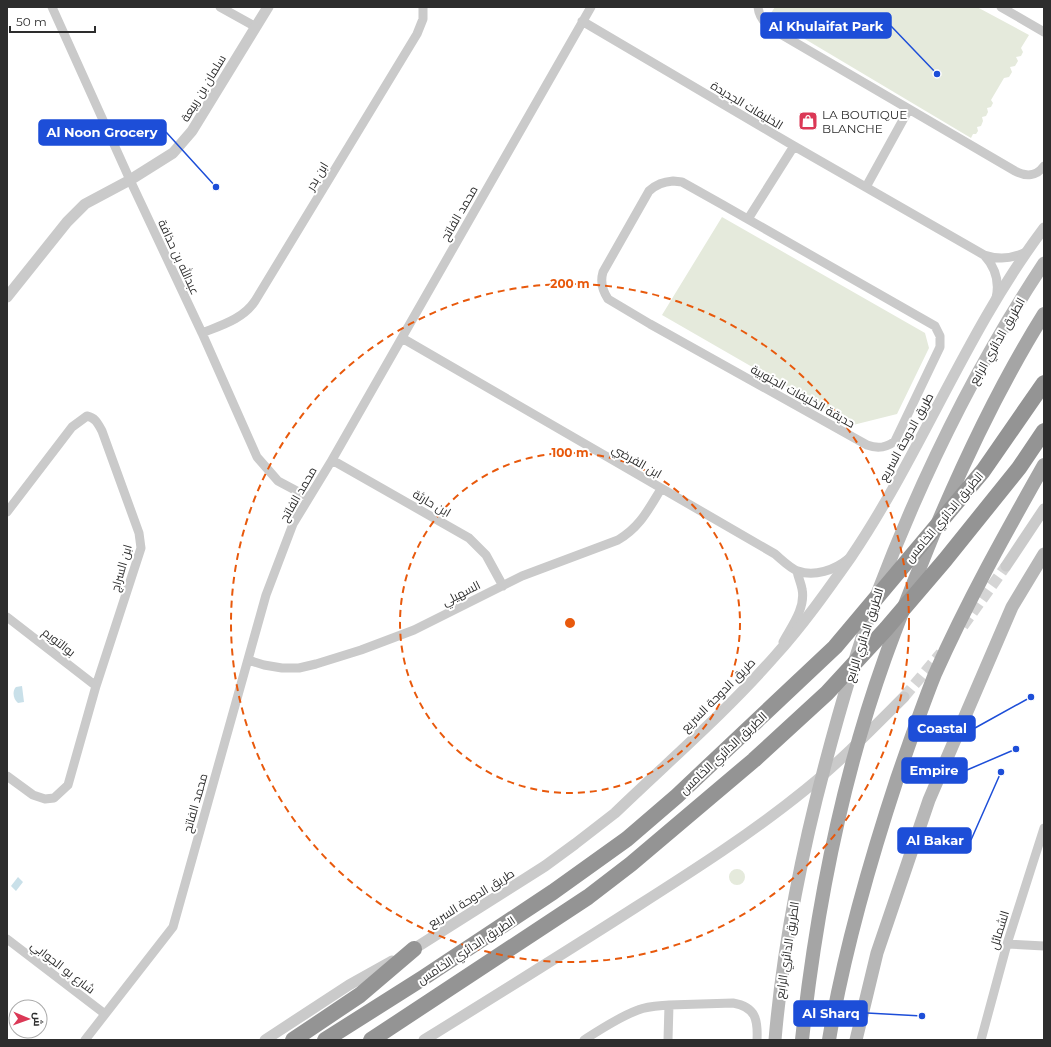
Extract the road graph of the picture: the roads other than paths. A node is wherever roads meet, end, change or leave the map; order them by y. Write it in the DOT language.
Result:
graph roads {
  1 [pos="52,7"];
  2 [pos="220,7"];
  3 [pos="268,7"];
  4 [pos="423,7"];
  5 [pos="591,7"];
  6 [pos="758,7"];
  7 [pos="1000,7"];
  8 [pos="582,21"];
  9 [pos="256,27"];
  10 [pos="1044,32"];
  11 [pos="909,109"];
  12 [pos="794,146"];
  13 [pos="1044,166"];
  14 [pos="130,180"];
  15 [pos="866,187"];
  16 [pos="748,219"];
  17 [pos="1044,228"];
  18 [pos="1026,252"];
  19 [pos="984,255"];
  20 [pos="1044,263"];
  21 [pos="7,298"];
  22 [pos="996,301"];
  23 [pos="1044,314"];
  24 [pos="202,333"];
  25 [pos="402,338"];
  26 [pos="1044,383"];
  27 [pos="1044,431"];
  28 [pos="332,460"];
  29 [pos="1044,466"];
  30 [pos="661,489"];
  31 [pos="308,497"];
  32 [pos="1044,509"];
  33 [pos="7,512"];
  34 [pos="1044,554"];
  35 [pos="851,556"];
  36 [pos="1006,566"];
  37 [pos="797,571"];
  38 [pos="503,586"];
  39 [pos="7,617"];
  40 [pos="775,656"];
  41 [pos="248,660"];
  42 [pos="96,686"];
  43 [pos="904,697"];
  44 [pos="7,776"];
  45 [pos="1044,828"];
  46 [pos="7,939"];
  47 [pos="1007,944"];
  48 [pos="1044,946"];
  49 [pos="414,949"];
  50 [pos="669,1005"];
  51 [pos="104,1014"];
  52 [pos="86,1040"];
  53 [pos="265,1040"];
  54 [pos="293,1040"];
  55 [pos="325,1040"];
  56 [pos="370,1040"];
  57 [pos="424,1040"];
  58 [pos="584,1040"];
  59 [pos="668,1040"];
  60 [pos="757,1040"];
  61 [pos="776,1040"];
  62 [pos="802,1040"];
  63 [pos="829,1040"];
  64 [pos="856,1040"];
  65 [pos="981,1040"];
  1 -- 14 [label="street, عبدالله بن حذافة"];
  2 -- 9 [label="street"];
  3 -- 9 [label="street, سلمان بن ربيعة"];
  4 -- 24 [label="street, ابن بدر"];
  5 -- 8 [label="street, محمد الفاتح"];
  6 -- 11 [label="street"];
  7 -- 10 [label="street"];
  8 -- 12 [label="street, الخليفات الجديدة"];
  8 -- 25 [label="street, محمد الفاتح"];
  9 -- 14 [label="street, سلمان بن ربيعة"];
  11 -- 13 [label="street"];
  11 -- 15 [label="street"];
  12 -- 15 [label="street, الخليفات الجديدة"];
  12 -- 16 [label="street"];
  14 -- 21 [label="street, سلمان بن ربيعة"];
  14 -- 24 [label="street, عبدالله بن حذافة"];
  15 -- 19 [label="street, الخليفات الجديدة"];
  16 -- 16 [label="street, حديقة الخليفات الجنوبية"];
  17 -- 18 [label="street, طريق الدوحة السريع"];
  18 -- 19 [label="street, الخليفات الجديدة"];
  18 -- 22 [label="street, طريق الدوحة السريع"];
  19 -- 22 [label="street, الخليفات الجديدة"];
  20 -- 61 [label="main road, الطريق الدائري الرابع"];
  22 -- 35 [label="street, طريق الدوحة السريع"];
  23 -- 62 [label="main road"];
  24 -- 31 [label="street, عبدالله بن حذافة"];
  25 -- 28 [label="street, محمد الفاتح"];
  25 -- 30 [label="street, ابن الفرضي"];
  26 -- 55 [label="highway, الطريق الدائري الخامس"];
  27 -- 56 [label="highway, الطريق الدائري الخامس"];
  28 -- 31 [label="street, محمد الفاتح"];
  28 -- 38 [label="street, ابن حارثة"];
  29 -- 63 [label="main road"];
  30 -- 37 [label="street, ابن الفرضي"];
  30 -- 38 [label="street, السهيلي"];
  31 -- 41 [label="street, محمد الفاتح"];
  32 -- 36 [label="street"];
  33 -- 42 [label="street, ابن السراج"];
  34 -- 64 [label="main road"];
  35 -- 37 [label="street"];
  35 -- 40 [label="street, طريق الدوحة السريع"];
  37 -- 40 [label="street"];
  38 -- 41 [label="street, السهيلي"];
  39 -- 42 [label="street, بوالتويم"];
  40 -- 49 [label="street, طريق الدوحة السريع"];
  41 -- 51 [label="street, محمد الفاتح"];
  42 -- 44 [label="street, ابن السراج"];
  43 -- 57 [label="street"];
  45 -- 47 [label="street, الشمائل"];
  46 -- 51 [label="street, شارع بو الجوابي"];
  47 -- 48 [label="street"];
  47 -- 65 [label="street, الشمائل"];
  49 -- 53 [label="street, طريق الدوحة السريع"];
  49 -- 54 [label="highway"];
  50 -- 58 [label="street"];
  50 -- 59 [label="street"];
  50 -- 60 [label="street"];
  51 -- 52 [label="street, محمد الفاتح"];
}
